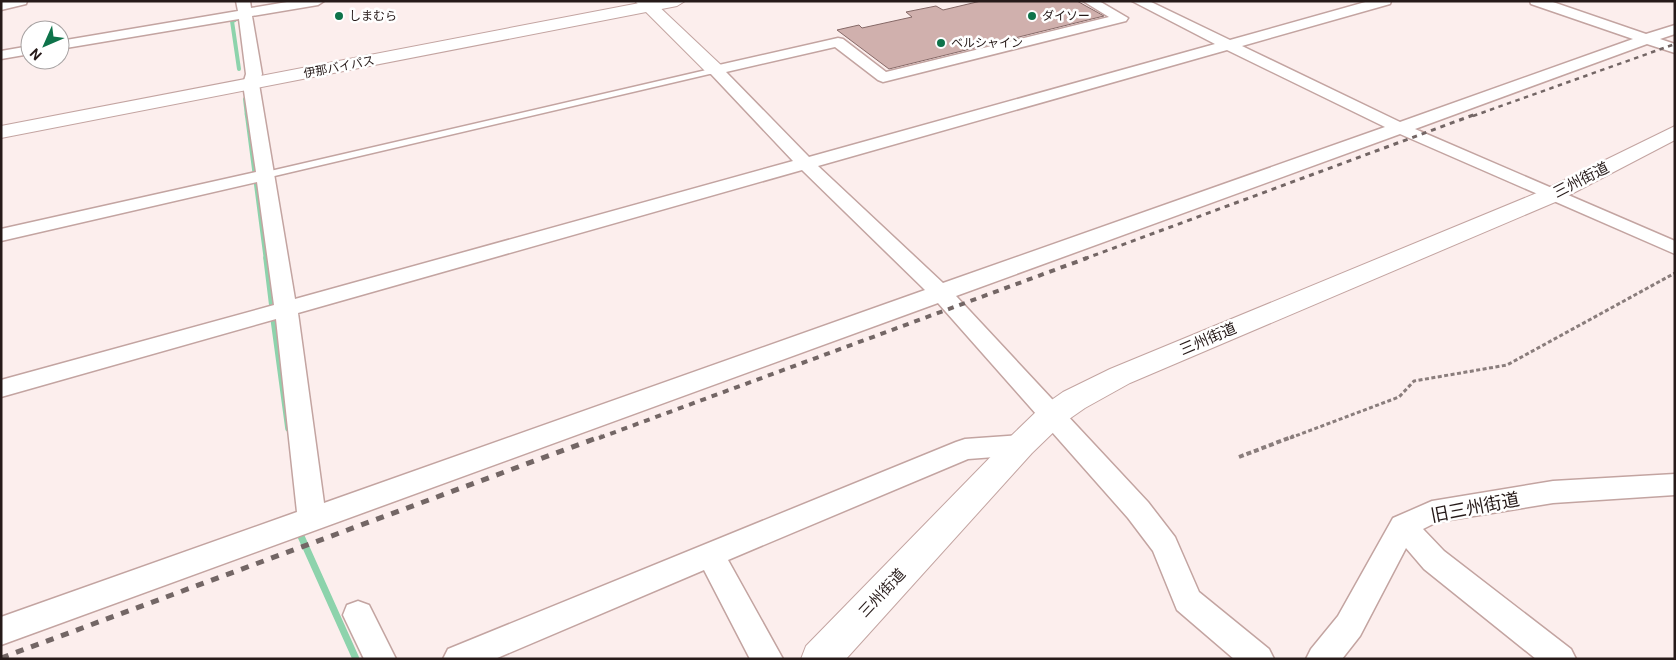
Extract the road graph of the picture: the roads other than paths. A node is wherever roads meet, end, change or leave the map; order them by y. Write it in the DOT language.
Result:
graph roads {
  1 [pos="22,1"];
  2 [pos="318,1"];
  3 [pos="626,1"];
  4 [pos="677,1"];
  5 [pos="1089,1"];
  6 [pos="1138,1"];
  7 [pos="1385,1"];
  8 [pos="1536,1"];
  9 [pos="646,4"];
  10 [pos="1,6"];
  11 [pos="243,8"];
  12 [pos="1675,29"];
  13 [pos="1646,39"];
  14 [pos="70,43"];
  15 [pos="1228,45"];
  16 [pos="1675,49"];
  17 [pos="20,52"];
  18 [pos="1,55"];
  19 [pos="716,70"];
  20 [pos="252,79"];
  21 [pos="1,122"];
  22 [pos="1400,128"];
  23 [pos="1,132"];
  24 [pos="1675,132"];
  25 [pos="806,164"];
  26 [pos="266,175"];
  27 [pos="1552,195"];
  28 [pos="1,235"];
  29 [pos="1675,248"];
  30 [pos="941,294"];
  31 [pos="286,309"];
  32 [pos="1,389"];
  33 [pos="1051,416"];
  34 [pos="1021,445"];
  35 [pos="1675,484"];
  36 [pos="312,520"];
  37 [pos="1403,526"];
  38 [pos="710,554"];
  39 [pos="358,615"];
  40 [pos="1,631"];
  41 [pos="380,659"];
  42 [pos="459,659"];
  43 [pos="767,659"];
  44 [pos="820,659"];
  45 [pos="1258,659"];
  46 [pos="1322,659"];
  47 [pos="1560,659"];
  1 -- 10 [label="street"];
  2 -- 11 [label="street"];
  3 -- 20 [label="main road, 伊那バイパス"];
  4 -- 9 [label="main road, 伊那バイパス"];
  5 -- 19 [label="street"];
  6 -- 15 [label="street"];
  7 -- 15 [label="street"];
  8 -- 13 [label="street"];
  9 -- 19 [label="main road"];
  9 -- 20 [label="main road, 伊那バイパス"];
  11 -- 14 [label="street"];
  11 -- 20 [label="street"];
  12 -- 13 [label="street"];
  13 -- 16 [label="street"];
  13 -- 22 [label="street"];
  15 -- 22 [label="street"];
  15 -- 25 [label="street"];
  17 -- 18 [label="street"];
  19 -- 25 [label="street"];
  19 -- 26 [label="lane"];
  20 -- 21 [label="main road, 伊那バイパス"];
  20 -- 23 [label="main road, 伊那バイパス"];
  20 -- 26 [label="street"];
  22 -- 27 [label="street"];
  22 -- 30 [label="street"];
  24 -- 27 [label="main road, 三州街道"];
  25 -- 30 [label="street"];
  25 -- 31 [label="street"];
  26 -- 28 [label="street"];
  26 -- 31 [label="street"];
  27 -- 29 [label="street"];
  27 -- 33 [label="main road, 三州街道"];
  30 -- 33 [label="street"];
  30 -- 36 [label="street"];
  31 -- 32 [label="street"];
  31 -- 36 [label="street"];
  33 -- 34 [label="main road, 三州街道"];
  33 -- 45 [label="street"];
  34 -- 38 [label="street"];
  34 -- 44 [label="main road, 三州街道"];
  35 -- 37 [label="street, 旧三州街道"];
  36 -- 40 [label="street"];
  37 -- 46 [label="street"];
  37 -- 47 [label="street"];
  38 -- 42 [label="street"];
  38 -- 43 [label="street"];
  39 -- 41 [label="street"];
}
